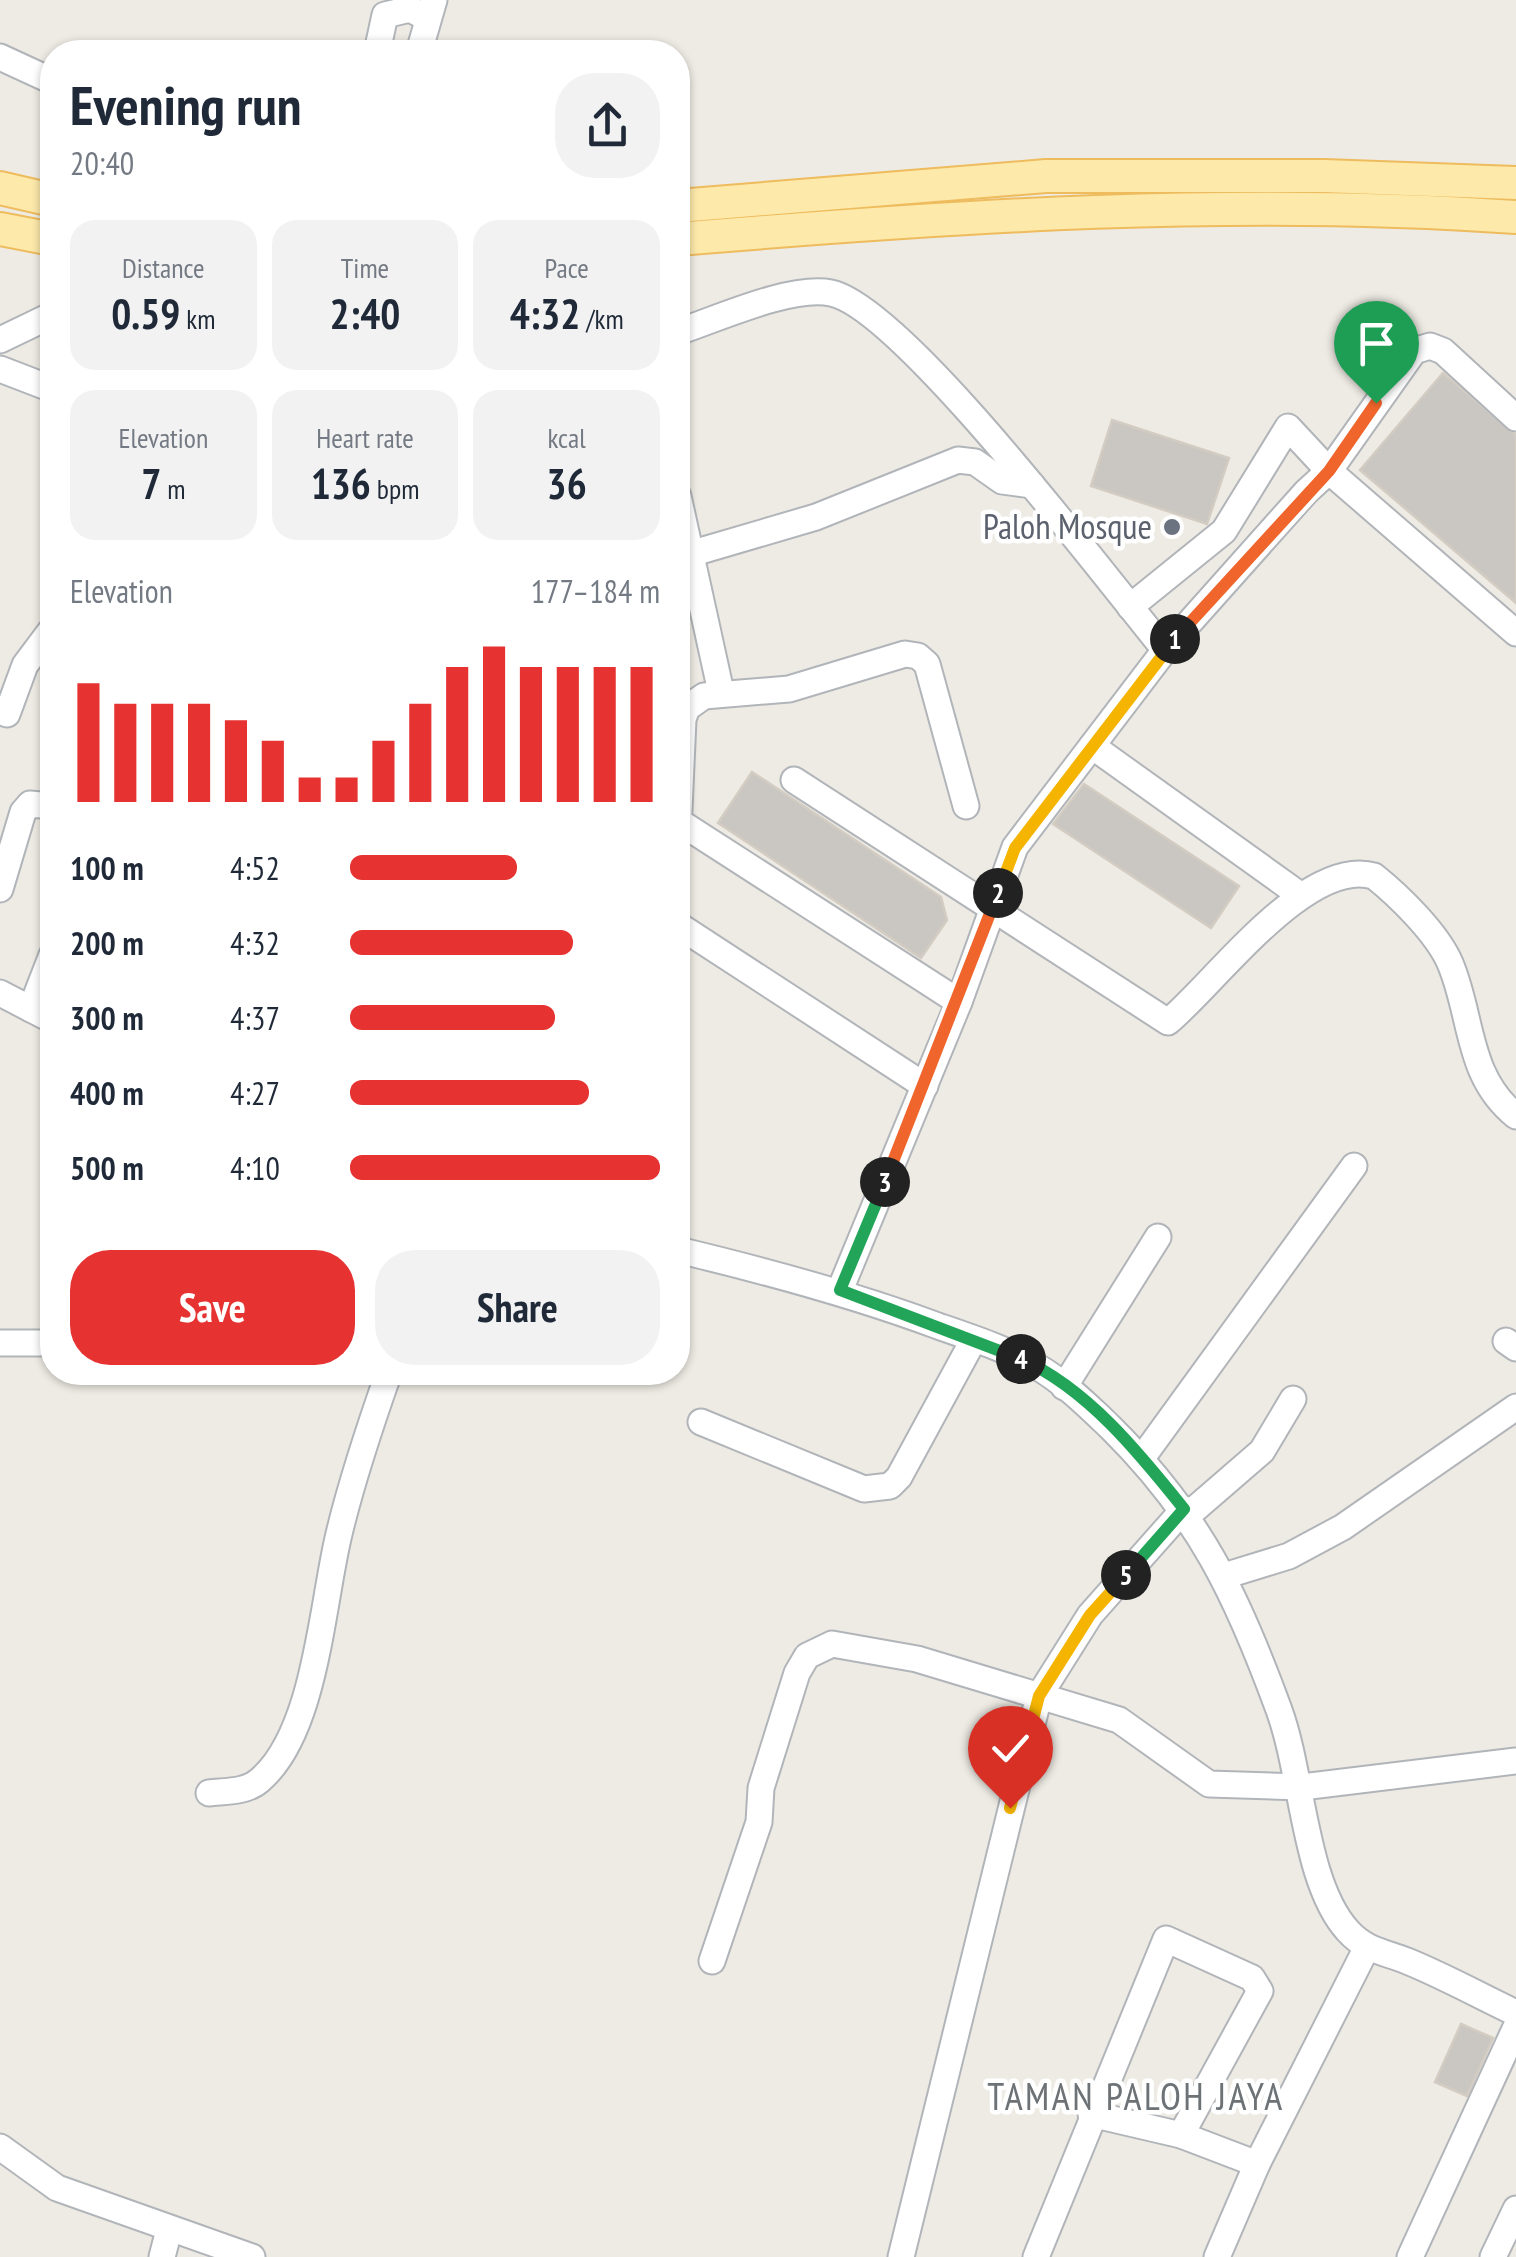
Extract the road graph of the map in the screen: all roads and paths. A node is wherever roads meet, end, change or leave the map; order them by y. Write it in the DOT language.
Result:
graph roads {
  1 [pos="430,9"];
  2 [pos="380,40"];
  3 [pos="423,40"];
  4 [pos="0,57"];
  5 [pos="40,75"];
  6 [pos="1516,183"];
  7 [pos="0,188"];
  8 [pos="40,197"];
  9 [pos="690,205"];
  10 [pos="1516,217"];
  11 [pos="0,228"];
  12 [pos="40,236"];
  13 [pos="690,238"];
  14 [pos="40,321"];
  15 [pos="690,328"];
  16 [pos="0,340"];
  17 [pos="0,369"];
  18 [pos="40,384"];
  19 [pos="1516,418"];
  20 [pos="1329,471"];
  21 [pos="1032,485"];
  22 [pos="690,554"];
  23 [pos="1130,607"];
  24 [pos="1516,633"];
  25 [pos="40,645"];
  26 [pos="1166,650"];
  27 [pos="722,692"];
  28 [pos="690,707"];
  29 [pos="8,714"];
  30 [pos="1092,746"];
  31 [pos="794,780"];
  32 [pos="40,805"];
  33 [pos="966,806"];
  34 [pos="690,829"];
  35 [pos="0,890"];
  36 [pos="1300,894"];
  37 [pos="994,908"];
  38 [pos="690,934"];
  39 [pos="0,993"];
  40 [pos="959,1002"];
  41 [pos="40,1013"];
  42 [pos="925,1086"];
  43 [pos="1516,1116"];
  44 [pos="1354,1166"];
  45 [pos="1158,1237"];
  46 [pos="690,1253"];
  47 [pos="840,1290"];
  48 [pos="974,1338"];
  49 [pos="40,1343"];
  50 [pos="0,1344"];
  51 [pos="385,1385"];
  52 [pos="1064,1387"];
  53 [pos="1292,1399"];
  54 [pos="1516,1407"];
  55 [pos="701,1422"];
  56 [pos="1142,1458"];
  57 [pos="1186,1512"];
  58 [pos="1224,1576"];
  59 [pos="1039,1696"];
  60 [pos="1516,1761"];
  61 [pos="1302,1787"];
  62 [pos="209,1793"];
  63 [pos="1366,1948"];
  64 [pos="712,1961"];
  65 [pos="1516,2012"];
  66 [pos="1516,2027"];
  67 [pos="1091,2114"];
  68 [pos="1181,2135"];
  69 [pos="0,2147"];
  70 [pos="1258,2164"];
  71 [pos="1516,2209"];
  72 [pos="169,2230"];
  73 [pos="162,2257"];
  74 [pos="252,2257"];
  75 [pos="901,2257"];
  76 [pos="1036,2257"];
  77 [pos="1217,2257"];
  78 [pos="1410,2257"];
  79 [pos="1493,2257"];
  1 -- 2 [label="street"];
  1 -- 3 [label="street"];
  4 -- 5 [label="street"];
  6 -- 9 [label="main road"];
  7 -- 8 [label="main road"];
  10 -- 13 [label="main road"];
  11 -- 12 [label="main road"];
  14 -- 16 [label="street"];
  15 -- 21 [label="street"];
  17 -- 18 [label="street"];
  19 -- 20 [label="street"];
  20 -- 23 [label="street"];
  20 -- 24 [label="street"];
  20 -- 26 [label="street"];
  21 -- 22 [label="street"];
  21 -- 23 [label="street"];
  22 -- 27 [label="street"];
  23 -- 26 [label="street"];
  25 -- 29 [label="street"];
  26 -- 30 [label="street"];
  27 -- 28 [label="street"];
  27 -- 33 [label="street"];
  30 -- 36 [label="street"];
  30 -- 37 [label="street"];
  31 -- 37 [label="street"];
  32 -- 35 [label="street"];
  34 -- 40 [label="street"];
  36 -- 37 [label="street"];
  36 -- 43 [label="street"];
  37 -- 40 [label="street"];
  38 -- 42 [label="street"];
  39 -- 41 [label="street"];
  40 -- 42 [label="street"];
  42 -- 47 [label="street"];
  44 -- 56 [label="street"];
  45 -- 52 [label="street"];
  46 -- 47 [label="street"];
  47 -- 48 [label="street"];
  48 -- 52 [label="street"];
  48 -- 55 [label="street"];
  49 -- 50 [label="street"];
  51 -- 62 [label="street"];
  52 -- 56 [label="street"];
  53 -- 57 [label="street"];
  54 -- 58 [label="street"];
  56 -- 57 [label="street"];
  57 -- 58 [label="street"];
  57 -- 59 [label="street"];
  58 -- 61 [label="street"];
  59 -- 61 [label="street"];
  59 -- 64 [label="street"];
  59 -- 75 [label="street"];
  60 -- 61 [label="street"];
  61 -- 63 [label="street"];
  63 -- 65 [label="street"];
  63 -- 70 [label="street"];
  66 -- 78 [label="street"];
  67 -- 68 [label="street"];
  67 -- 68 [label="street"];
  67 -- 76 [label="street"];
  68 -- 70 [label="street"];
  69 -- 72 [label="street"];
  70 -- 77 [label="street"];
  71 -- 79 [label="street"];
  72 -- 73 [label="street"];
  72 -- 74 [label="street"];
}
